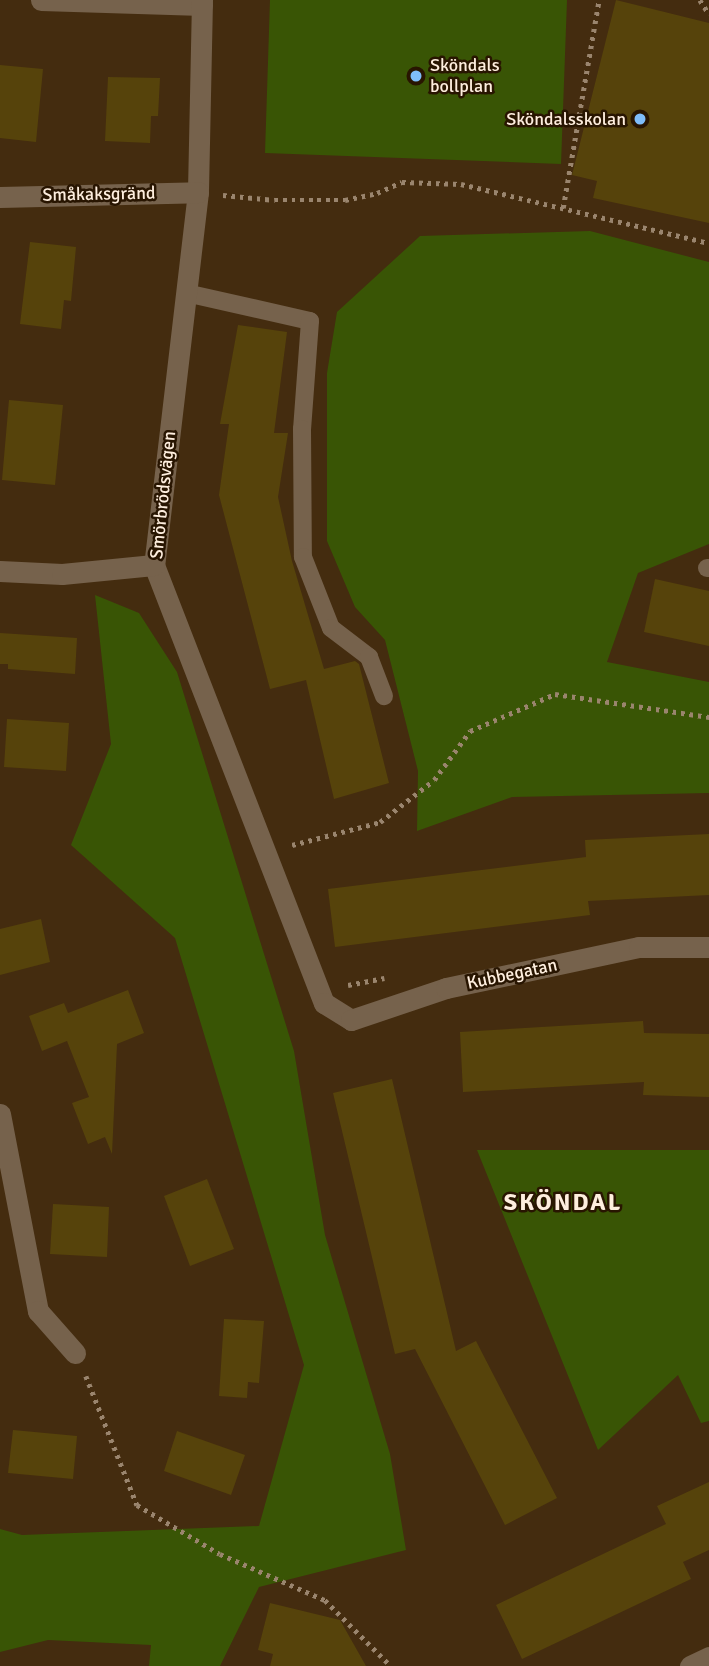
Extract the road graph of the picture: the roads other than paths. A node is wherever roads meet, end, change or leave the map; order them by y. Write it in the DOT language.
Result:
graph roads {
  1 [pos="41,0"];
  2 [pos="202,3"];
  3 [pos="198,192"];
  4 [pos="0,197"];
  5 [pos="186,293"];
  6 [pos="154,565"];
  7 [pos="0,571"];
  8 [pos="384,696"];
  9 [pos="709,947"];
  10 [pos="324,1003"];
  11 [pos="0,1114"];
  12 [pos="75,1353"];
  13 [pos="709,1657"];
  14 [pos="690,1666"];
  1 -- 2 [label="street"];
  2 -- 3 [label="street, Smörbrödsvägen"];
  3 -- 4 [label="street, Småkaksgränd"];
  3 -- 5 [label="street, Smörbrödsvägen"];
  5 -- 6 [label="street, Smörbrödsvägen"];
  5 -- 8 [label="lane"];
  6 -- 7 [label="street"];
  6 -- 10 [label="street, Smörbrödsvägen"];
  9 -- 10 [label="street, Kubbegatan"];
  11 -- 12 [label="street"];
  13 -- 14 [label="street"];
}
